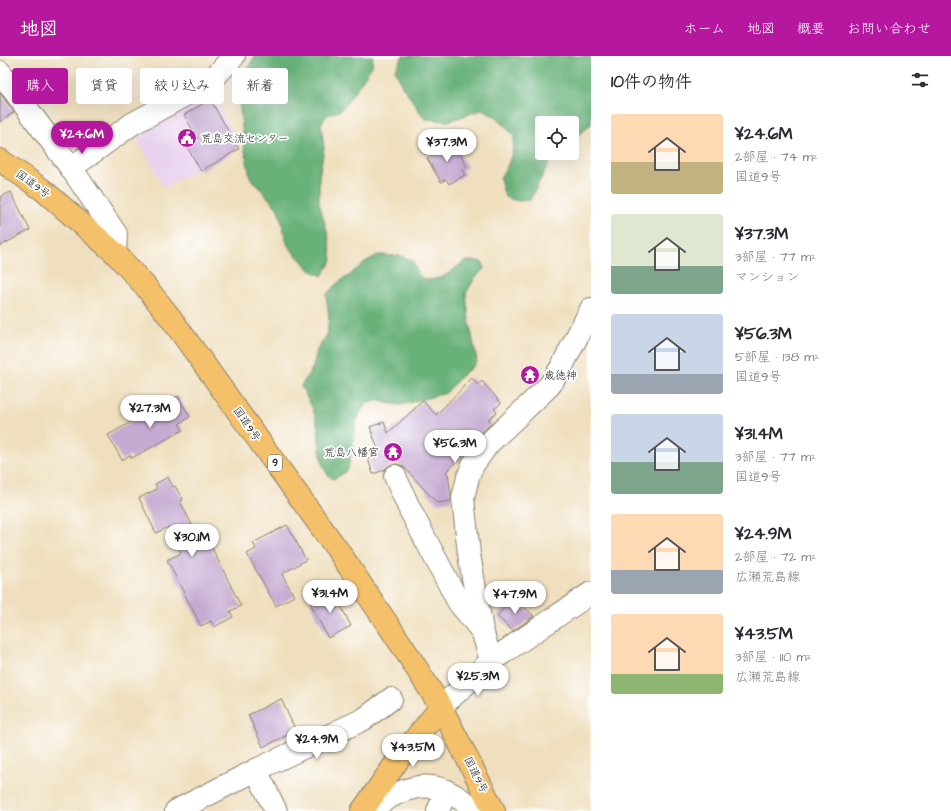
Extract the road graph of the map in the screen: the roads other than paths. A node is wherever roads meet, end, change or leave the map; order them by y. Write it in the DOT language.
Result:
graph roads {
  1 [pos="225,60"];
  2 [pos="0,72"];
  3 [pos="0,160"];
  4 [pos="71,168"];
  5 [pos="115,253"];
  6 [pos="591,309"];
  7 [pos="396,476"];
  8 [pos="591,593"];
  9 [pos="482,630"];
  10 [pos="491,661"];
  11 [pos="391,699"];
  12 [pos="441,707"];
  13 [pos="256,770"];
  14 [pos="446,791"];
  15 [pos="176,811"];
  16 [pos="276,811"];
  17 [pos="362,811"];
  18 [pos="368,811"];
  19 [pos="438,811"];
  20 [pos="478,811"];
  21 [pos="494,811"];
  1 -- 4 [label="street"];
  2 -- 4 [label="street"];
  3 -- 5 [label="main road, 国道9号 / 9"];
  4 -- 5 [label="street"];
  5 -- 12 [label="main road, 国道9号 / 9"];
  6 -- 9 [label="street"];
  7 -- 9 [label="street"];
  8 -- 10 [label="street"];
  9 -- 10 [label="street"];
  10 -- 12 [label="street"];
  11 -- 13 [label="street"];
  12 -- 17 [label="main road"];
  12 -- 21 [label="main road, 国道9号 / 9"];
  13 -- 15 [label="street"];
  13 -- 16 [label="street"];
  14 -- 18 [label="street"];
  14 -- 19 [label="street"];
  14 -- 20 [label="street"];
}
